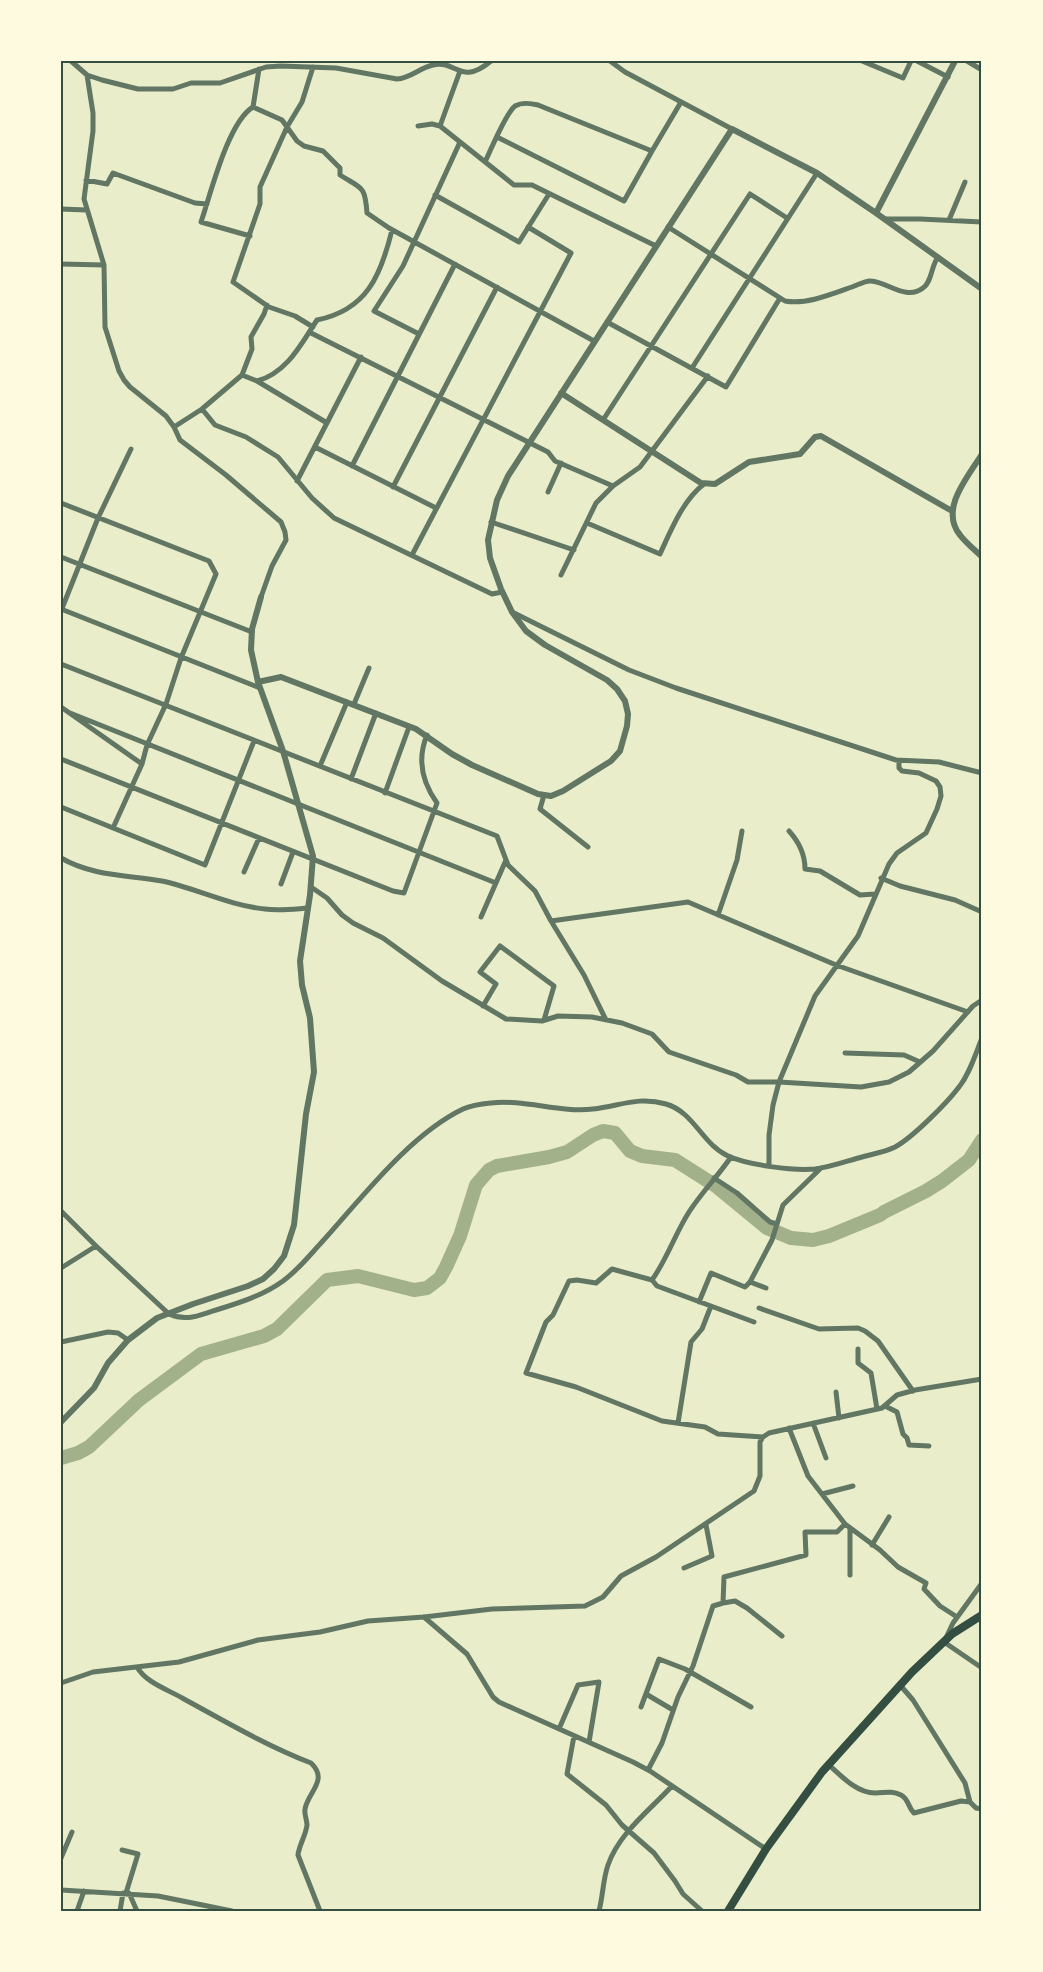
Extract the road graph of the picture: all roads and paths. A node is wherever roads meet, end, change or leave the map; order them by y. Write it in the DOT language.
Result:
graph roads {
  1 [pos="70,61"];
  2 [pos="491,61"];
  3 [pos="610,61"];
  4 [pos="862,61"];
  5 [pos="911,61"];
  6 [pos="917,61"];
  7 [pos="956,61"];
  8 [pos="967,61"];
  9 [pos="313,67"];
  10 [pos="260,69"];
  11 [pos="982,70"];
  12 [pos="460,71"];
  13 [pos="87,75"];
  14 [pos="948,77"];
  15 [pos="681,102"];
  16 [pos="253,107"];
  17 [pos="418,126"];
  18 [pos="440,126"];
  19 [pos="287,127"];
  20 [pos="732,129"];
  21 [pos="497,138"];
  22 [pos="460,142"];
  23 [pos="652,151"];
  24 [pos="485,162"];
  25 [pos="818,173"];
  26 [pos="86,180"];
  27 [pos="965,182"];
  28 [pos="549,194"];
  29 [pos="435,195"];
  30 [pos="207,204"];
  31 [pos="61,210"];
  32 [pos="86,210"];
  33 [pos="876,213"];
  34 [pos="787,218"];
  35 [pos="885,219"];
  36 [pos="949,220"];
  37 [pos="982,222"];
  38 [pos="528,227"];
  39 [pos="668,227"];
  40 [pos="392,230"];
  41 [pos="250,236"];
  42 [pos="414,242"];
  43 [pos="656,246"];
  44 [pos="711,254"];
  45 [pos="938,257"];
  46 [pos="61,264"];
  47 [pos="104,264"];
  48 [pos="455,264"];
  49 [pos="749,278"];
  50 [pos="496,287"];
  51 [pos="982,289"];
  52 [pos="780,298"];
  53 [pos="267,305"];
  54 [pos="539,311"];
  55 [pos="607,322"];
  56 [pos="311,329"];
  57 [pos="419,334"];
  58 [pos="594,341"];
  59 [pos="651,346"];
  60 [pos="361,357"];
  61 [pos="692,368"];
  62 [pos="242,374"];
  63 [pos="398,376"];
  64 [pos="708,376"];
  65 [pos="257,381"];
  66 [pos="561,393"];
  67 [pos="440,397"];
  68 [pos="202,409"];
  69 [pos="482,419"];
  70 [pos="603,420"];
  71 [pos="327,423"];
  72 [pos="174,427"];
  73 [pos="530,443"];
  74 [pos="315,446"];
  75 [pos="131,449"];
  76 [pos="652,451"];
  77 [pos="982,454"];
  78 [pos="562,463"];
  79 [pos="352,466"];
  80 [pos="297,481"];
  81 [pos="704,484"];
  82 [pos="614,486"];
  83 [pos="393,487"];
  84 [pos="548,492"];
  85 [pos="61,503"];
  86 [pos="436,508"];
  87 [pos="952,511"];
  88 [pos="98,518"];
  89 [pos="491,522"];
  90 [pos="586,523"];
  91 [pos="574,550"];
  92 [pos="412,555"];
  93 [pos="61,557"];
  94 [pos="982,557"];
  95 [pos="80,564"];
  96 [pos="561,575"];
  97 [pos="502,592"];
  98 [pos="261,597"];
  99 [pos="61,610"];
  100 [pos="200,612"];
  101 [pos="512,612"];
  102 [pos="252,632"];
  103 [pos="182,658"];
  104 [pos="61,664"];
  105 [pos="369,668"];
  106 [pos="259,685"];
  107 [pos="347,702"];
  108 [pos="166,704"];
  109 [pos="354,704"];
  110 [pos="61,707"];
  111 [pos="70,713"];
  112 [pos="376,713"];
  113 [pos="410,727"];
  114 [pos="427,735"];
  115 [pos="254,741"];
  116 [pos="148,745"];
  117 [pos="283,751"];
  118 [pos="61,759"];
  119 [pos="899,761"];
  120 [pos="142,764"];
  121 [pos="320,766"];
  122 [pos="982,773"];
  123 [pos="351,779"];
  124 [pos="239,782"];
  125 [pos="131,787"];
  126 [pos="386,792"];
  127 [pos="544,796"];
  128 [pos="299,806"];
  129 [pos="61,807"];
  130 [pos="434,812"];
  131 [pos="223,824"];
  132 [pos="113,828"];
  133 [pos="742,831"];
  134 [pos="789,831"];
  135 [pos="259,838"];
  136 [pos="588,847"];
  137 [pos="293,852"];
  138 [pos="419,853"];
  139 [pos="61,858"];
  140 [pos="313,860"];
  141 [pos="506,860"];
  142 [pos="244,872"];
  143 [pos="881,878"];
  144 [pos="280,884"];
  145 [pos="496,884"];
  146 [pos="311,887"];
  147 [pos="875,894"];
  148 [pos="308,908"];
  149 [pos="982,912"];
  150 [pos="718,914"];
  151 [pos="482,917"];
  152 [pos="551,921"];
  153 [pos="836,965"];
  154 [pos="982,1000"];
  155 [pos="483,1006"];
  156 [pos="968,1012"];
  157 [pos="544,1020"];
  158 [pos="606,1020"];
  159 [pos="982,1038"];
  160 [pos="845,1053"];
  161 [pos="920,1062"];
  162 [pos="779,1082"];
  163 [pos="731,1157"];
  164 [pos="769,1165"];
  165 [pos="821,1168"];
  166 [pos="714,1178"];
  167 [pos="61,1211"];
  168 [pos="776,1225"];
  169 [pos="96,1246"];
  170 [pos="61,1268"];
  171 [pos="652,1280"];
  172 [pos="750,1282"];
  173 [pos="766,1288"];
  174 [pos="699,1302"];
  175 [pos="711,1306"];
  176 [pos="759,1308"];
  177 [pos="169,1314"];
  178 [pos="754,1322"];
  179 [pos="128,1340"];
  180 [pos="61,1342"];
  181 [pos="858,1349"];
  182 [pos="982,1379"];
  183 [pos="913,1391"];
  184 [pos="836,1392"];
  185 [pos="885,1406"];
  186 [pos="877,1410"];
  187 [pos="839,1418"];
  188 [pos="61,1422"];
  189 [pos="678,1423"];
  190 [pos="813,1423"];
  191 [pos="789,1428"];
  192 [pos="763,1437"];
  193 [pos="929,1446"];
  194 [pos="826,1458"];
  195 [pos="853,1486"];
  196 [pos="822,1494"];
  197 [pos="889,1517"];
  198 [pos="706,1524"];
  199 [pos="847,1526"];
  200 [pos="872,1545"];
  201 [pos="684,1568"];
  202 [pos="850,1575"];
  203 [pos="982,1583"];
  204 [pos="723,1604"];
  205 [pos="982,1615"];
  206 [pos="424,1617"];
  207 [pos="957,1617"];
  208 [pos="782,1636"];
  209 [pos="944,1642"];
  210 [pos="137,1667"];
  211 [pos="982,1668"];
  212 [pos="690,1672"];
  213 [pos="61,1683"];
  214 [pos="900,1685"];
  215 [pos="646,1694"];
  216 [pos="641,1707"];
  217 [pos="751,1707"];
  218 [pos="673,1710"];
  219 [pos="559,1729"];
  220 [pos="574,1736"];
  221 [pos="589,1742"];
  222 [pos="828,1765"];
  223 [pos="648,1770"];
  224 [pos="672,1786"];
  225 [pos="970,1802"];
  226 [pos="982,1809"];
  227 [pos="629,1830"];
  228 [pos="72,1832"];
  229 [pos="766,1849"];
  230 [pos="122,1850"];
  231 [pos="61,1858"];
  232 [pos="61,1890"];
  233 [pos="84,1891"];
  234 [pos="126,1893"];
  235 [pos="77,1911"];
  236 [pos="120,1911"];
  237 [pos="137,1911"];
  238 [pos="232,1911"];
  239 [pos="320,1911"];
  240 [pos="599,1911"];
  241 [pos="702,1911"];
  242 [pos="728,1911"];
  1 -- 13 [label="street"];
  2 -- 12 [label="street"];
  3 -- 15 [label="street"];
  4 -- 5 [label="street"];
  6 -- 14 [label="street"];
  7 -- 14 [label="street"];
  8 -- 11 [label="street"];
  9 -- 10 [label="street"];
  9 -- 12 [label="street"];
  9 -- 19 [label="street"];
  10 -- 13 [label="street"];
  10 -- 16 [label="street"];
  12 -- 18 [label="street"];
  13 -- 26 [label="street"];
  14 -- 33 [label="street"];
  15 -- 20 [label="street"];
  15 -- 23 [label="street"];
  16 -- 19 [label="street"];
  16 -- 30 [label="street"];
  17 -- 18 [label="street"];
  18 -- 22 [label="street"];
  19 -- 40 [label="street"];
  19 -- 41 [label="street"];
  20 -- 25 [label="street"];
  20 -- 39 [label="street"];
  21 -- 23 [label="street"];
  21 -- 23 [label="street"];
  21 -- 24 [label="street"];
  22 -- 24 [label="street"];
  22 -- 29 [label="street"];
  24 -- 28 [label="street"];
  25 -- 33 [label="street"];
  25 -- 34 [label="street"];
  26 -- 30 [label="street"];
  26 -- 32 [label="street"];
  27 -- 36 [label="street"];
  28 -- 38 [label="street"];
  28 -- 43 [label="street"];
  29 -- 38 [label="street"];
  29 -- 42 [label="street"];
  30 -- 41 [label="street"];
  31 -- 32 [label="street"];
  32 -- 47 [label="street"];
  33 -- 35 [label="street"];
  34 -- 44 [label="street"];
  34 -- 49 [label="street"];
  35 -- 36 [label="street"];
  35 -- 45 [label="street"];
  36 -- 37 [label="street"];
  38 -- 54 [label="street"];
  39 -- 43 [label="street"];
  39 -- 44 [label="street"];
  40 -- 42 [label="street"];
  40 -- 56 [label="street"];
  41 -- 53 [label="street"];
  42 -- 48 [label="street"];
  42 -- 57 [label="street"];
  43 -- 55 [label="street"];
  44 -- 49 [label="street"];
  44 -- 59 [label="street"];
  45 -- 51 [label="street"];
  45 -- 52 [label="street"];
  46 -- 47 [label="street"];
  47 -- 72 [label="street"];
  48 -- 50 [label="street"];
  48 -- 57 [label="street"];
  49 -- 52 [label="street"];
  49 -- 61 [label="street"];
  50 -- 54 [label="street"];
  50 -- 67 [label="street"];
  52 -- 64 [label="street"];
  53 -- 56 [label="street"];
  53 -- 62 [label="street"];
  54 -- 58 [label="street"];
  54 -- 69 [label="street"];
  55 -- 58 [label="street"];
  55 -- 59 [label="street"];
  56 -- 60 [label="street"];
  56 -- 65 [label="street"];
  57 -- 63 [label="street"];
  58 -- 66 [label="street"];
  59 -- 61 [label="street"];
  59 -- 70 [label="street"];
  60 -- 63 [label="street"];
  60 -- 71 [label="street"];
  61 -- 64 [label="street"];
  62 -- 65 [label="street"];
  62 -- 68 [label="street"];
  63 -- 67 [label="street"];
  63 -- 79 [label="street"];
  64 -- 76 [label="street"];
  65 -- 71 [label="street"];
  66 -- 70 [label="street"];
  66 -- 73 [label="street"];
  67 -- 69 [label="street"];
  67 -- 83 [label="street"];
  68 -- 72 [label="street"];
  68 -- 80 [label="street"];
  69 -- 73 [label="street"];
  69 -- 86 [label="street"];
  70 -- 76 [label="street"];
  71 -- 74 [label="street"];
  72 -- 98 [label="street"];
  73 -- 78 [label="street"];
  73 -- 89 [label="street"];
  74 -- 79 [label="street"];
  74 -- 80 [label="street"];
  75 -- 88 [label="street"];
  76 -- 81 [label="street"];
  76 -- 82 [label="street"];
  77 -- 87 [label="street"];
  78 -- 82 [label="street"];
  78 -- 84 [label="street"];
  79 -- 83 [label="street"];
  80 -- 92 [label="street"];
  81 -- 87 [label="street"];
  81 -- 90 [label="street"];
  82 -- 90 [label="street"];
  83 -- 86 [label="street"];
  85 -- 88 [label="street"];
  86 -- 92 [label="street"];
  87 -- 94 [label="street"];
  88 -- 95 [label="street"];
  88 -- 100 [label="street"];
  89 -- 91 [label="street"];
  89 -- 97 [label="street"];
  90 -- 91 [label="street"];
  91 -- 96 [label="street"];
  92 -- 97 [label="street"];
  93 -- 95 [label="street"];
  95 -- 99 [label="street"];
  95 -- 100 [label="street"];
  97 -- 101 [label="street"];
  98 -- 102 [label="street"];
  99 -- 103 [label="street"];
  100 -- 102 [label="street"];
  100 -- 103 [label="street"];
  101 -- 119 [label="street"];
  101 -- 127 [label="street"];
  102 -- 106 [label="street"];
  103 -- 106 [label="street"];
  103 -- 108 [label="street"];
  104 -- 108 [label="street"];
  105 -- 109 [label="street"];
  106 -- 107 [label="street"];
  106 -- 117 [label="street"];
  107 -- 109 [label="street"];
  107 -- 121 [label="street"];
  108 -- 115 [label="street"];
  108 -- 116 [label="street"];
  109 -- 112 [label="street"];
  110 -- 111 [label="street"];
  111 -- 116 [label="street"];
  111 -- 120 [label="street"];
  112 -- 113 [label="street"];
  112 -- 123 [label="street"];
  113 -- 114 [label="street"];
  113 -- 126 [label="street"];
  114 -- 127 [label="street"];
  114 -- 130 [label="street"];
  115 -- 117 [label="street"];
  115 -- 124 [label="street"];
  116 -- 120 [label="street"];
  116 -- 124 [label="street"];
  117 -- 121 [label="street"];
  117 -- 128 [label="street"];
  118 -- 125 [label="street"];
  119 -- 122 [label="street"];
  119 -- 143 [label="street"];
  120 -- 125 [label="street"];
  121 -- 123 [label="street"];
  123 -- 126 [label="street"];
  124 -- 128 [label="street"];
  124 -- 131 [label="street"];
  125 -- 131 [label="street"];
  125 -- 132 [label="street"];
  126 -- 130 [label="street"];
  127 -- 136 [label="street"];
  128 -- 138 [label="street"];
  128 -- 140 [label="street"];
  129 -- 132 [label="street"];
  130 -- 138 [label="street"];
  130 -- 141 [label="street"];
  131 -- 132 [label="street"];
  131 -- 135 [label="street"];
  133 -- 150 [label="street"];
  134 -- 147 [label="street"];
  135 -- 137 [label="street"];
  135 -- 142 [label="street"];
  137 -- 140 [label="street"];
  137 -- 144 [label="street"];
  138 -- 140 [label="street"];
  138 -- 145 [label="street"];
  139 -- 148 [label="street"];
  140 -- 146 [label="street"];
  141 -- 145 [label="street"];
  141 -- 152 [label="street"];
  143 -- 147 [label="street"];
  143 -- 149 [label="street"];
  145 -- 151 [label="street"];
  146 -- 148 [label="street"];
  146 -- 155 [label="street"];
  147 -- 153 [label="street"];
  148 -- 177 [label="street"];
  150 -- 152 [label="street"];
  150 -- 153 [label="street"];
  152 -- 158 [label="street"];
  153 -- 156 [label="street"];
  153 -- 162 [label="street"];
  154 -- 156 [label="street"];
  155 -- 157 [label="street"];
  155 -- 157 [label="street"];
  156 -- 161 [label="street"];
  157 -- 158 [label="street"];
  158 -- 162 [label="street"];
  159 -- 165 [label="street"];
  160 -- 161 [label="street"];
  161 -- 162 [label="street"];
  162 -- 164 [label="street"];
  163 -- 164 [label="street"];
  163 -- 166 [label="street"];
  163 -- 177 [label="street"];
  164 -- 165 [label="street"];
  165 -- 168 [label="street"];
  166 -- 168 [label="street"];
  166 -- 171 [label="street"];
  167 -- 169 [label="street"];
  168 -- 172 [label="street"];
  169 -- 170 [label="street"];
  169 -- 177 [label="street"];
  171 -- 174 [label="street"];
  171 -- 189 [label="street"];
  172 -- 173 [label="street"];
  172 -- 174 [label="street"];
  174 -- 175 [label="street"];
  175 -- 178 [label="street"];
  175 -- 189 [label="street"];
  176 -- 183 [label="street"];
  177 -- 179 [label="street"];
  179 -- 180 [label="street"];
  179 -- 188 [label="street"];
  181 -- 186 [label="street"];
  182 -- 183 [label="street"];
  183 -- 185 [label="street"];
  184 -- 187 [label="street"];
  185 -- 186 [label="street"];
  185 -- 193 [label="street"];
  186 -- 187 [label="street"];
  187 -- 190 [label="street"];
  189 -- 192 [label="street"];
  190 -- 191 [label="street"];
  190 -- 194 [label="street"];
  191 -- 192 [label="street"];
  191 -- 196 [label="street"];
  192 -- 198 [label="street"];
  195 -- 196 [label="street"];
  196 -- 199 [label="street"];
  197 -- 200 [label="street"];
  198 -- 201 [label="street"];
  198 -- 206 [label="street"];
  199 -- 200 [label="street"];
  199 -- 202 [label="street"];
  199 -- 204 [label="street"];
  200 -- 207 [label="street"];
  203 -- 207 [label="street"];
  204 -- 208 [label="street"];
  204 -- 212 [label="street"];
  205 -- 209 [label="main road"];
  206 -- 210 [label="street"];
  206 -- 219 [label="street"];
  207 -- 209 [label="street"];
  209 -- 211 [label="street"];
  209 -- 214 [label="main road"];
  210 -- 213 [label="street"];
  210 -- 239 [label="street"];
  212 -- 215 [label="street"];
  212 -- 217 [label="street"];
  212 -- 218 [label="street"];
  214 -- 222 [label="main road"];
  214 -- 225 [label="street"];
  215 -- 216 [label="street"];
  215 -- 218 [label="street"];
  218 -- 223 [label="street"];
  219 -- 220 [label="street"];
  219 -- 221 [label="street"];
  220 -- 221 [label="street"];
  220 -- 227 [label="street"];
  221 -- 223 [label="street"];
  222 -- 225 [label="street"];
  222 -- 229 [label="main road"];
  223 -- 224 [label="street"];
  224 -- 227 [label="street"];
  224 -- 229 [label="street"];
  225 -- 226 [label="street"];
  227 -- 240 [label="street"];
  227 -- 241 [label="street"];
  228 -- 231 [label="street"];
  229 -- 242 [label="main road"];
  230 -- 234 [label="street"];
  232 -- 233 [label="street"];
  233 -- 234 [label="street"];
  233 -- 235 [label="street"];
  234 -- 236 [label="street"];
  234 -- 237 [label="street"];
  234 -- 238 [label="street"];
}
